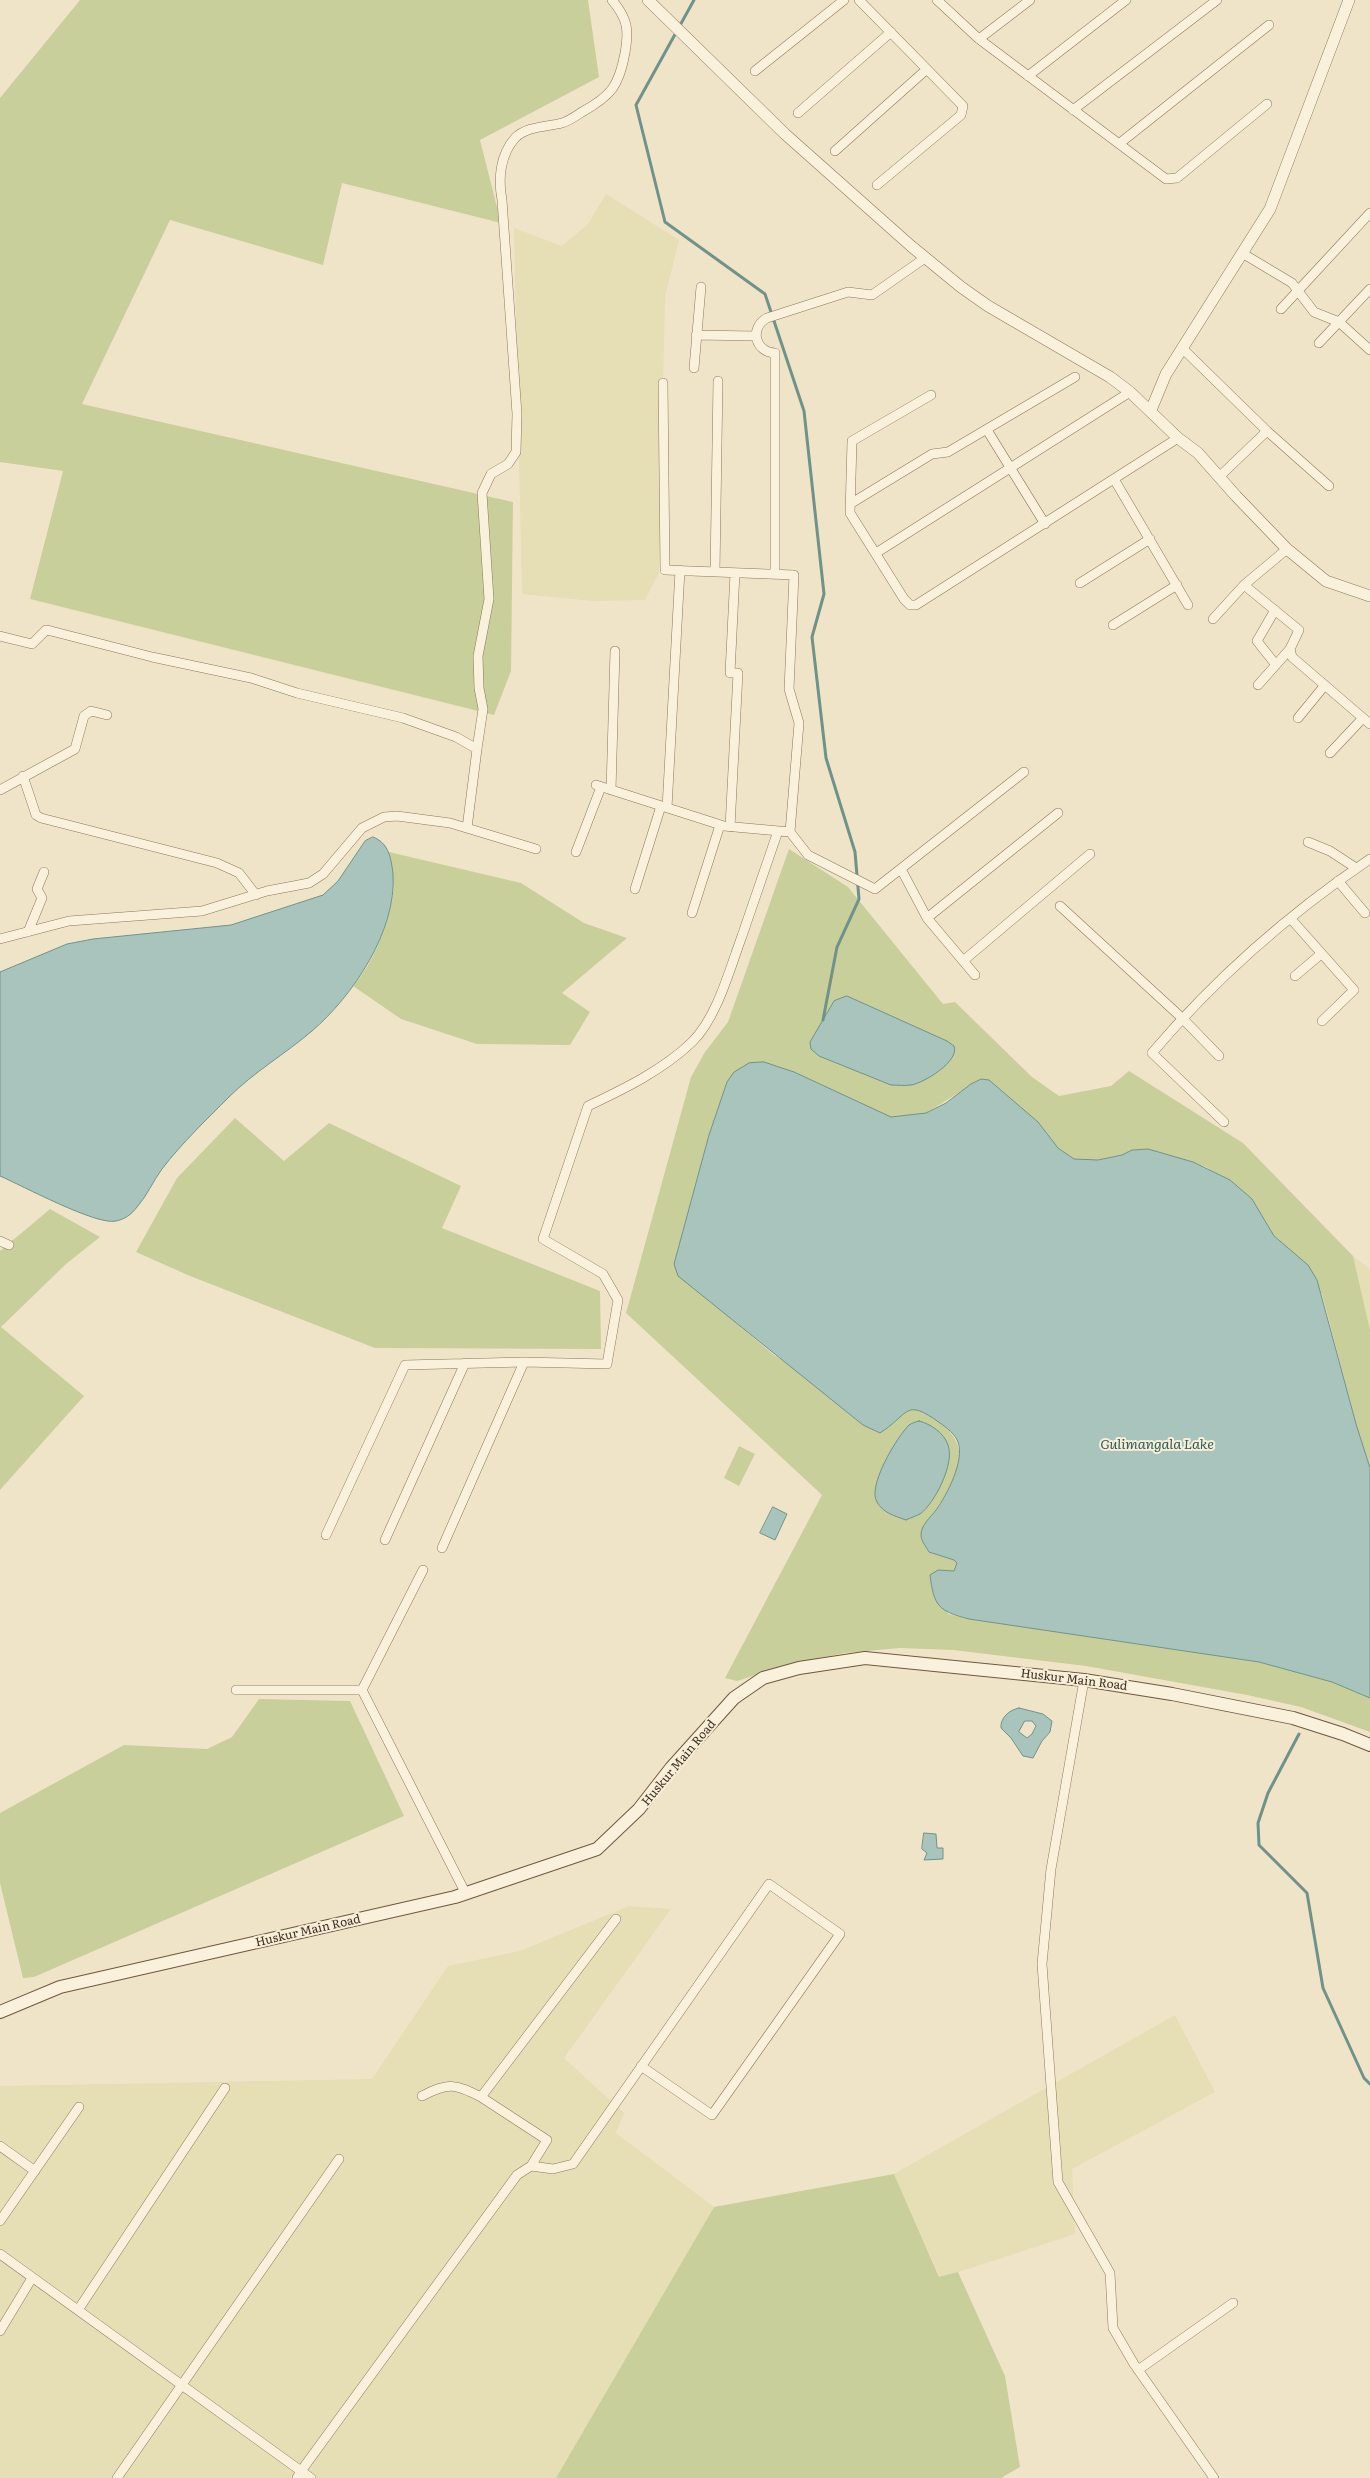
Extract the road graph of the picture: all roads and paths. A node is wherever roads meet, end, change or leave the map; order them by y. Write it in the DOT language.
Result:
graph roads {
  1 [pos="612,0"];
  2 [pos="648,0"];
  3 [pos="844,0"];
  4 [pos="859,0"];
  5 [pos="937,0"];
  6 [pos="1030,0"];
  7 [pos="1126,0"];
  8 [pos="1217,0"];
  9 [pos="1349,0"];
  10 [pos="1269,25"];
  11 [pos="890,32"];
  12 [pos="979,39"];
  13 [pos="927,69"];
  14 [pos="755,71"];
  15 [pos="1028,76"];
  16 [pos="1268,104"];
  17 [pos="1073,110"];
  18 [pos="798,113"];
  19 [pos="1120,143"];
  20 [pos="835,151"];
  21 [pos="877,186"];
  22 [pos="1370,212"];
  23 [pos="1242,253"];
  24 [pos="926,258"];
  25 [pos="701,287"];
  26 [pos="1370,289"];
  27 [pos="1298,290"];
  28 [pos="1281,309"];
  29 [pos="1338,322"];
  30 [pos="696,335"];
  31 [pos="756,336"];
  32 [pos="1319,342"];
  33 [pos="1182,348"];
  34 [pos="1370,350"];
  35 [pos="694,368"];
  36 [pos="1076,376"];
  37 [pos="718,381"];
  38 [pos="663,383"];
  39 [pos="1130,392"];
  40 [pos="931,395"];
  41 [pos="1151,410"];
  42 [pos="987,430"];
  43 [pos="1267,432"];
  44 [pos="1178,438"];
  45 [pos="1012,468"];
  46 [pos="1219,477"];
  47 [pos="1114,479"];
  48 [pos="1329,486"];
  49 [pos="850,504"];
  50 [pos="1045,524"];
  51 [pos="1150,539"];
  52 [pos="1287,549"];
  53 [pos="876,553"];
  54 [pos="680,570"];
  55 [pos="715,572"];
  56 [pos="735,573"];
  57 [pos="775,574"];
  58 [pos="1080,583"];
  59 [pos="1177,585"];
  60 [pos="1244,586"];
  61 [pos="1370,596"];
  62 [pos="1188,605"];
  63 [pos="1275,610"];
  64 [pos="1213,619"];
  65 [pos="1113,625"];
  66 [pos="0,636"];
  67 [pos="1290,648"];
  68 [pos="615,651"];
  69 [pos="1276,665"];
  70 [pos="1258,685"];
  71 [pos="1325,685"];
  72 [pos="107,715"];
  73 [pos="1298,718"];
  74 [pos="1366,720"];
  75 [pos="477,749"];
  76 [pos="1330,753"];
  77 [pos="1024,772"];
  78 [pos="23,776"];
  79 [pos="0,790"];
  80 [pos="611,790"];
  81 [pos="664,807"];
  82 [pos="1058,813"];
  83 [pos="720,825"];
  84 [pos="730,827"];
  85 [pos="467,828"];
  86 [pos="778,831"];
  87 [pos="790,832"];
  88 [pos="1308,842"];
  89 [pos="536,849"];
  90 [pos="576,852"];
  91 [pos="1090,854"];
  92 [pos="1368,863"];
  93 [pos="1356,868"];
  94 [pos="900,869"];
  95 [pos="44,872"];
  96 [pos="1338,881"];
  97 [pos="635,889"];
  98 [pos="256,895"];
  99 [pos="1060,906"];
  100 [pos="692,913"];
  101 [pos="1365,913"];
  102 [pos="927,918"];
  103 [pos="1291,919"];
  104 [pos="28,932"];
  105 [pos="0,939"];
  106 [pos="1322,954"];
  107 [pos="963,961"];
  108 [pos="975,975"];
  109 [pos="1295,976"];
  110 [pos="1182,1018"];
  111 [pos="1322,1021"];
  112 [pos="1219,1056"];
  113 [pos="1224,1122"];
  114 [pos="0,1240"];
  115 [pos="9,1245"];
  116 [pos="524,1362"];
  117 [pos="465,1363"];
  118 [pos="326,1536"];
  119 [pos="385,1540"];
  120 [pos="442,1548"];
  121 [pos="423,1570"];
  122 [pos="1084,1680"];
  123 [pos="236,1690"];
  124 [pos="362,1690"];
  125 [pos="1370,1746"];
  126 [pos="466,1894"];
  127 [pos="616,1919"];
  128 [pos="0,2012"];
  129 [pos="641,2066"];
  130 [pos="225,2088"];
  131 [pos="422,2096"];
  132 [pos="481,2097"];
  133 [pos="79,2106"];
  134 [pos="0,2146"];
  135 [pos="339,2159"];
  136 [pos="531,2166"];
  137 [pos="35,2171"];
  138 [pos="0,2221"];
  139 [pos="0,2254"];
  140 [pos="32,2278"];
  141 [pos="1233,2303"];
  142 [pos="78,2310"];
  143 [pos="0,2331"];
  144 [pos="1138,2370"];
  145 [pos="181,2385"];
  146 [pos="299,2475"];
  147 [pos="118,2478"];
  148 [pos="311,2478"];
  149 [pos="1214,2478"];
  1 -- 75 [label="street"];
  2 -- 24 [label="street"];
  3 -- 14 [label="street"];
  4 -- 11 [label="street"];
  5 -- 12 [label="street"];
  6 -- 12 [label="street"];
  7 -- 15 [label="street"];
  8 -- 17 [label="street"];
  9 -- 23 [label="street"];
  10 -- 19 [label="street"];
  11 -- 13 [label="street"];
  11 -- 18 [label="street"];
  12 -- 15 [label="street"];
  13 -- 20 [label="street"];
  13 -- 21 [label="street"];
  15 -- 17 [label="street"];
  16 -- 19 [label="street"];
  17 -- 19 [label="street"];
  22 -- 27 [label="street"];
  23 -- 27 [label="street"];
  23 -- 33 [label="street"];
  24 -- 31 [label="street"];
  24 -- 39 [label="street"];
  25 -- 30 [label="street"];
  26 -- 29 [label="street"];
  27 -- 28 [label="street"];
  27 -- 29 [label="street"];
  29 -- 32 [label="street"];
  29 -- 34 [label="street"];
  30 -- 31 [label="street"];
  30 -- 35 [label="street"];
  31 -- 57 [label="street"];
  33 -- 41 [label="street"];
  33 -- 43 [label="street"];
  36 -- 42 [label="street"];
  37 -- 55 [label="street"];
  38 -- 54 [label="street"];
  39 -- 41 [label="street"];
  39 -- 45 [label="street"];
  40 -- 49 [label="street"];
  41 -- 44 [label="street"];
  42 -- 45 [label="street"];
  42 -- 49 [label="street"];
  43 -- 46 [label="street"];
  43 -- 48 [label="street"];
  44 -- 46 [label="street"];
  44 -- 47 [label="street"];
  45 -- 50 [label="street"];
  45 -- 53 [label="street"];
  46 -- 52 [label="street"];
  47 -- 50 [label="street"];
  47 -- 51 [label="street"];
  49 -- 53 [label="street"];
  50 -- 53 [label="street"];
  51 -- 58 [label="street"];
  51 -- 59 [label="street"];
  52 -- 60 [label="street"];
  52 -- 61 [label="street"];
  54 -- 55 [label="street"];
  54 -- 81 [label="street"];
  55 -- 56 [label="street"];
  56 -- 57 [label="street"];
  56 -- 84 [label="street"];
  57 -- 87 [label="street"];
  59 -- 62 [label="street"];
  59 -- 65 [label="street"];
  60 -- 63 [label="street"];
  60 -- 64 [label="street"];
  63 -- 67 [label="street"];
  63 -- 69 [label="street"];
  66 -- 75 [label="street"];
  67 -- 69 [label="street"];
  67 -- 71 [label="street"];
  68 -- 80 [label="street"];
  69 -- 70 [label="street"];
  71 -- 73 [label="street"];
  71 -- 74 [label="street"];
  72 -- 78 [label="street"];
  74 -- 76 [label="street"];
  75 -- 85 [label="street"];
  77 -- 94 [label="street"];
  78 -- 79 [label="street"];
  78 -- 98 [label="street"];
  80 -- 81 [label="street"];
  80 -- 90 [label="street"];
  81 -- 83 [label="street"];
  81 -- 97 [label="street"];
  82 -- 102 [label="street"];
  83 -- 84 [label="street"];
  83 -- 100 [label="street"];
  84 -- 86 [label="street"];
  85 -- 89 [label="street"];
  85 -- 98 [label="street"];
  86 -- 87 [label="street"];
  86 -- 116 [label="street"];
  87 -- 94 [label="street"];
  88 -- 93 [label="street"];
  91 -- 107 [label="street"];
  92 -- 93 [label="street"];
  93 -- 96 [label="street"];
  94 -- 102 [label="street"];
  95 -- 104 [label="street"];
  96 -- 101 [label="street"];
  96 -- 103 [label="street"];
  98 -- 104 [label="street"];
  99 -- 110 [label="street"];
  102 -- 107 [label="street"];
  103 -- 106 [label="street"];
  103 -- 110 [label="street"];
  104 -- 105 [label="street"];
  106 -- 109 [label="street"];
  106 -- 111 [label="street"];
  107 -- 108 [label="street"];
  110 -- 112 [label="street"];
  110 -- 113 [label="street"];
  114 -- 115 [label="street"];
  116 -- 117 [label="street"];
  116 -- 120 [label="street"];
  117 -- 118 [label="street"];
  117 -- 119 [label="street"];
  121 -- 124 [label="street"];
  122 -- 125 [label="main road, Huskur Main Road"];
  122 -- 126 [label="main road, Huskur Main Road"];
  122 -- 144 [label="street"];
  123 -- 124 [label="street"];
  124 -- 126 [label="street"];
  126 -- 128 [label="main road, Huskur Main Road"];
  127 -- 132 [label="street"];
  129 -- 129 [label="street"];
  129 -- 136 [label="street"];
  130 -- 142 [label="street"];
  131 -- 132 [label="street"];
  132 -- 136 [label="street"];
  133 -- 137 [label="street"];
  134 -- 137 [label="street"];
  135 -- 145 [label="street"];
  136 -- 146 [label="street"];
  137 -- 138 [label="street"];
  139 -- 140 [label="street"];
  140 -- 142 [label="street"];
  140 -- 143 [label="street"];
  141 -- 144 [label="street"];
  142 -- 145 [label="street"];
  144 -- 149 [label="street"];
  145 -- 146 [label="street"];
  145 -- 147 [label="street"];
  146 -- 148 [label="street"];
}
